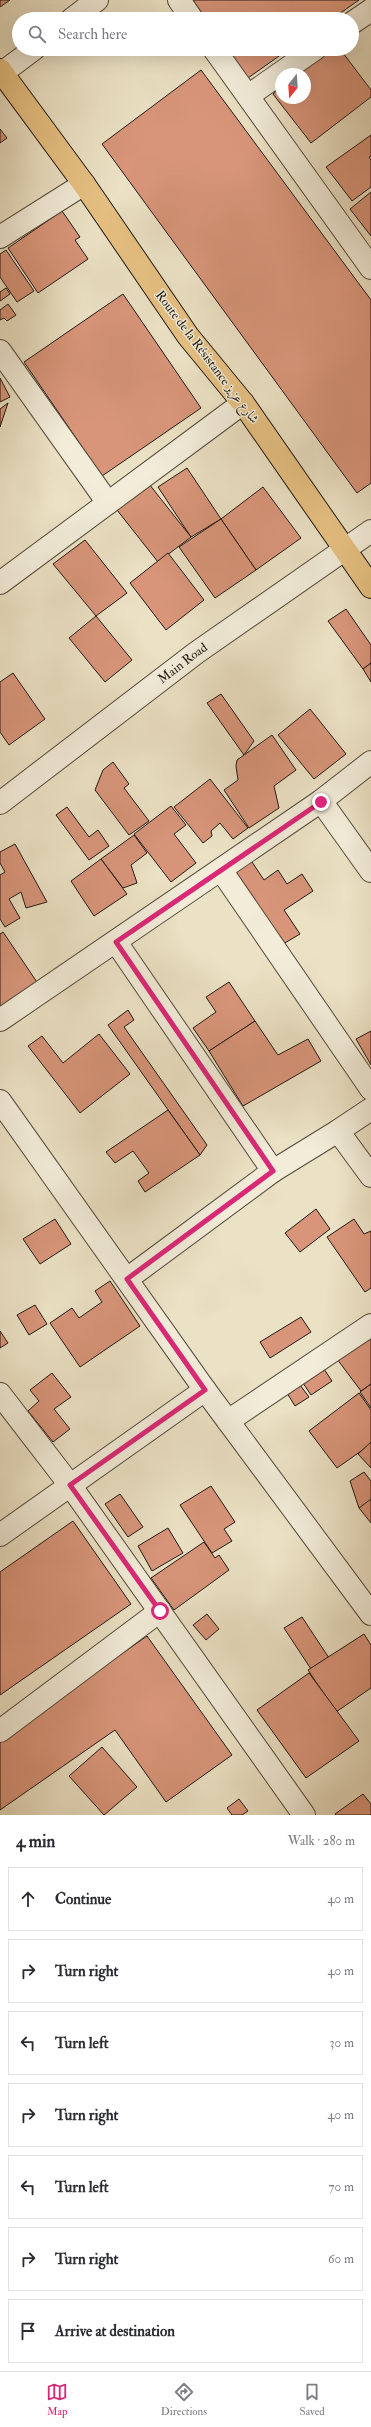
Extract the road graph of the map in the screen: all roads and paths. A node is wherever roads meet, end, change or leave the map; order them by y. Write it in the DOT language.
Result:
graph roads {
  1 [pos="97,0"];
  2 [pos="179,0"];
  3 [pos="371,10"];
  4 [pos="81,12"];
  5 [pos="187,12"];
  6 [pos="359,18"];
  7 [pos="24,56"];
  8 [pos="219,56"];
  9 [pos="305,56"];
  10 [pos="1,72"];
  11 [pos="248,96"];
  12 [pos="84,184"];
  13 [pos="0,237"];
  14 [pos="371,268"];
  15 [pos="0,351"];
  16 [pos="243,403"];
  17 [pos="108,503"];
  18 [pos="371,531"];
  19 [pos="344,551"];
  20 [pos="0,583"];
  21 [pos="371,587"];
  22 [pos="371,762"];
  23 [pos="321,802"];
  24 [pos="0,803"];
  25 [pos="221,870"];
  26 [pos="371,871"];
  27 [pos="116,942"];
  28 [pos="0,1020"];
  29 [pos="371,1089"];
  30 [pos="0,1101"];
  31 [pos="371,1109"];
  32 [pos="338,1131"];
  33 [pos="273,1171"];
  34 [pos="371,1176"];
  35 [pos="127,1279"];
  36 [pos="371,1325"];
  37 [pos="205,1390"];
  38 [pos="0,1394"];
  39 [pos="228,1421"];
  40 [pos="70,1485"];
  41 [pos="0,1535"];
  42 [pos="160,1611"];
  43 [pos="371,1614"];
  44 [pos="0,1731"];
  45 [pos="304,1815"];
  1 -- 4 [label="street"];
  2 -- 5 [label="street"];
  3 -- 6 [label="street"];
  7 -- 10 [label="street"];
  8 -- 11 [label="street"];
  9 -- 11 [label="street"];
  10 -- 12 [label="main road, Route de la Résistance شارع عزيز"];
  11 -- 14 [label="street"];
  12 -- 13 [label="street"];
  12 -- 16 [label="main road, Route de la Résistance شارع عزيز"];
  15 -- 17 [label="street"];
  16 -- 17 [label="street"];
  16 -- 19 [label="main road, Route de la Résistance شارع عزيز"];
  17 -- 20 [label="street"];
  18 -- 19 [label="street, Main Road"];
  19 -- 21 [label="main road, Route de la Résistance شارع عزيز"];
  19 -- 24 [label="street, Main Road"];
  22 -- 23 [label="street"];
  23 -- 25 [label="street"];
  23 -- 26 [label="street"];
  25 -- 27 [label="street"];
  25 -- 29 [label="street"];
  27 -- 28 [label="street"];
  27 -- 33 [label="street"];
  30 -- 35 [label="street"];
  31 -- 32 [label="street"];
  32 -- 33 [label="street"];
  32 -- 34 [label="street"];
  33 -- 35 [label="street"];
  35 -- 37 [label="street"];
  36 -- 39 [label="street"];
  37 -- 39 [label="street"];
  37 -- 40 [label="street"];
  38 -- 40 [label="street"];
  39 -- 43 [label="street"];
  40 -- 41 [label="street"];
  40 -- 42 [label="street"];
  42 -- 44 [label="street"];
  42 -- 45 [label="street"];
}
